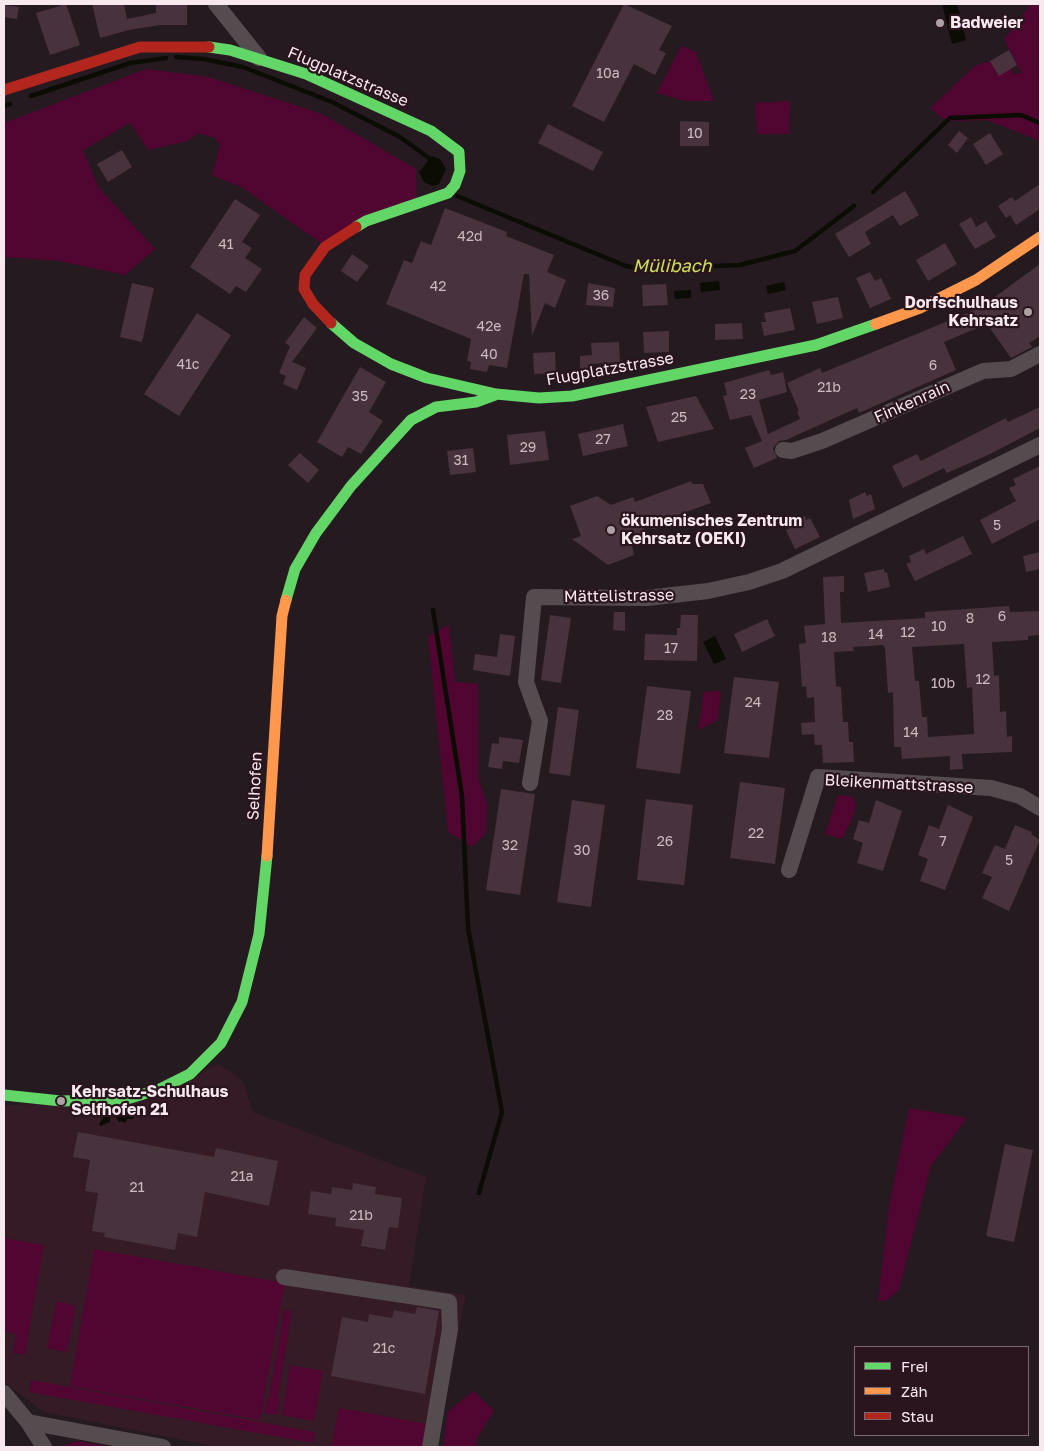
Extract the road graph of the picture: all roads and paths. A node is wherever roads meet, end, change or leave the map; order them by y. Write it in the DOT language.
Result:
graph roads {
  1 [pos="216,4"];
  2 [pos="259,58"];
  3 [pos="4,90"];
  4 [pos="1040,237"];
  5 [pos="1040,354"];
  6 [pos="496,394"];
  7 [pos="1040,445"];
  8 [pos="783,450"];
  9 [pos="530,782"];
  10 [pos="1040,808"];
  11 [pos="789,870"];
  12 [pos="4,1095"];
  13 [pos="284,1277"];
  14 [pos="4,1393"];
  15 [pos="28,1422"];
  16 [pos="44,1447"];
  17 [pos="163,1447"];
  18 [pos="430,1447"];
  1 -- 2 [label="street"];
  2 -- 3 [label="street, Flugplatzstrasse"];
  2 -- 6 [label="street, Flugplatzstrasse"];
  4 -- 6 [label="street, Flugplatzstrasse"];
  5 -- 8 [label="street, Finkenrain"];
  6 -- 12 [label="street, Selhofen"];
  7 -- 9 [label="street, Mättelistrasse"];
  10 -- 11 [label="street, Bleikenmattstrasse"];
  13 -- 18 [label="street"];
  14 -- 15 [label="street"];
  15 -- 16 [label="street"];
  15 -- 17 [label="street"];
}
